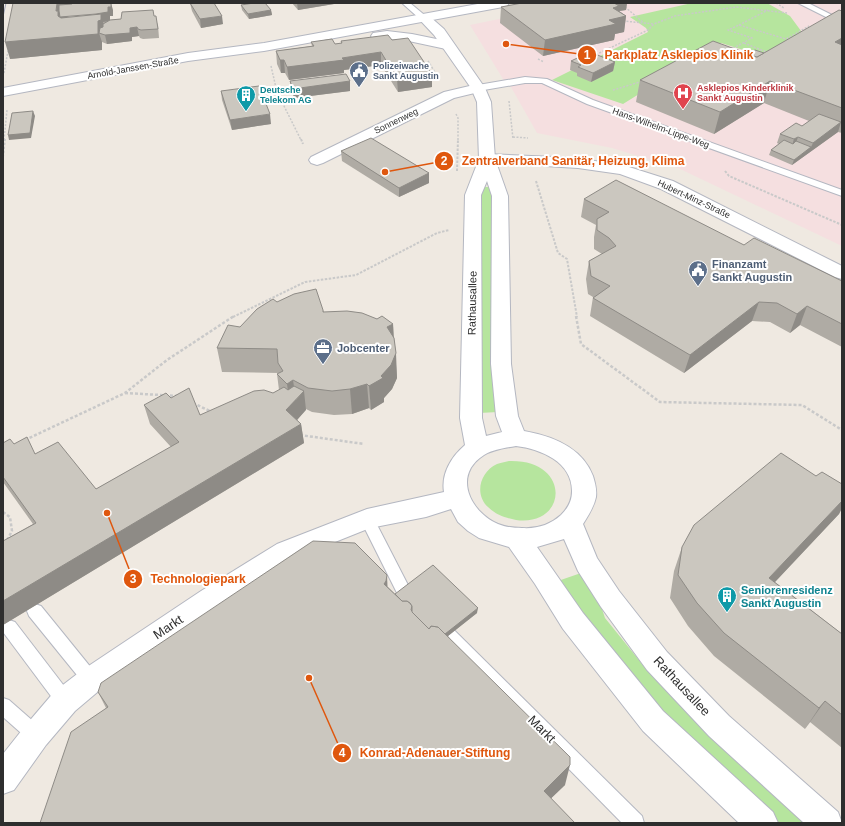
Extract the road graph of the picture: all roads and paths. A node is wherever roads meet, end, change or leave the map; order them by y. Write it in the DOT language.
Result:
graph roads {
  1 [pos="406,3"];
  2 [pos="503,3"];
  3 [pos="802,3"];
  4 [pos="624,6"];
  5 [pos="768,10"];
  6 [pos="790,13"];
  7 [pos="424,18"];
  8 [pos="621,21"];
  9 [pos="842,23"];
  10 [pos="644,24"];
  11 [pos="654,24"];
  12 [pos="739,25"];
  13 [pos="798,32"];
  14 [pos="743,43"];
  15 [pos="446,45"];
  16 [pos="264,47"];
  17 [pos="8,50"];
  18 [pos="726,52"];
  19 [pos="772,53"];
  20 [pos="425,56"];
  21 [pos="592,56"];
  22 [pos="4,73"];
  23 [pos="644,80"];
  24 [pos="478,88"];
  25 [pos="607,92"];
  26 [pos="5,95"];
  27 [pos="449,95"];
  28 [pos="707,144"];
  29 [pos="3,156"];
  30 [pos="487,159"];
  31 [pos="317,160"];
  32 [pos="530,161"];
  33 [pos="842,193"];
  34 [pos="842,225"];
  35 [pos="453,229"];
  36 [pos="842,273"];
  37 [pos="125,393"];
  38 [pos="180,396"];
  39 [pos="186,399"];
  40 [pos="218,415"];
  41 [pos="842,430"];
  42 [pos="297,435"];
  43 [pos="516,438"];
  44 [pos="20,442"];
  45 [pos="364,444"];
  46 [pos="477,448"];
  47 [pos="457,498"];
  48 [pos="3,512"];
  49 [pos="366,519"];
  50 [pos="570,523"];
  51 [pos="516,538"];
  52 [pos="3,547"];
  53 [pos="404,592"];
  54 [pos="34,611"];
  55 [pos="9,626"];
  56 [pos="449,636"];
  57 [pos="90,680"];
  58 [pos="65,701"];
  59 [pos="3,706"];
  60 [pos="36,735"];
  61 [pos="3,779"];
  62 [pos="635,823"];
  63 [pos="762,823"];
  64 [pos="827,823"];
  1 -- 7 [label="lane"];
  2 -- 7 [label="street, Arnold-Janssen-Straße"];
  3 -- 9 [label="lane"];
  4 -- 10 [label="path"];
  5 -- 6 [label="path"];
  5 -- 11 [label="path"];
  5 -- 12 [label="path"];
  7 -- 15 [label="street, Rathausallee"];
  7 -- 16 [label="street, Arnold-Janssen-Straße"];
  8 -- 10 [label="path"];
  10 -- 11 [label="path"];
  11 -- 21 [label="path"];
  12 -- 13 [label="path"];
  12 -- 14 [label="path"];
  14 -- 18 [label="path"];
  14 -- 19 [label="path"];
  15 -- 16 [label="street, Arnold-Janssen-Straße"];
  15 -- 24 [label="street, Rathausallee"];
  16 -- 26 [label="street, Arnold-Janssen-Straße"];
  16 -- 31 [label="path"];
  17 -- 22 [label="path"];
  20 -- 27 [label="path"];
  23 -- 25 [label="path"];
  24 -- 27 [label="street, Sonnenweg"];
  24 -- 28 [label="lane, Hans-Wilhelm-Lippe-Weg"];
  24 -- 30 [label="street, Rathausallee"];
  26 -- 29 [label="path"];
  27 -- 31 [label="street, Sonnenweg"];
  28 -- 33 [label="lane, Hans-Wilhelm-Lippe-Weg"];
  28 -- 34 [label="path"];
  30 -- 32 [label="street, Hubert-Minz-Straße"];
  30 -- 43 [label="street, Rathausallee"];
  30 -- 46 [label="street, Rathausallee"];
  32 -- 36 [label="street, Hubert-Minz-Straße"];
  32 -- 41 [label="path"];
  35 -- 37 [label="path"];
  37 -- 38 [label="path"];
  37 -- 44 [label="path"];
  39 -- 40 [label="path"];
  42 -- 45 [label="path"];
  43 -- 46 [label="street"];
  43 -- 50 [label="street"];
  46 -- 47 [label="street"];
  47 -- 49 [label="street, Markt"];
  47 -- 51 [label="street"];
  48 -- 52 [label="path"];
  49 -- 53 [label="lane"];
  49 -- 57 [label="street, Markt"];
  50 -- 51 [label="street"];
  50 -- 64 [label="street, Rathausallee"];
  51 -- 63 [label="street"];
  54 -- 57 [label="lane"];
  55 -- 58 [label="lane"];
  56 -- 62 [label="lane, Markt"];
  57 -- 58 [label="street, Markt"];
  58 -- 60 [label="street, Markt"];
  59 -- 60 [label="lane"];
  60 -- 61 [label="street, Markt"];
}
